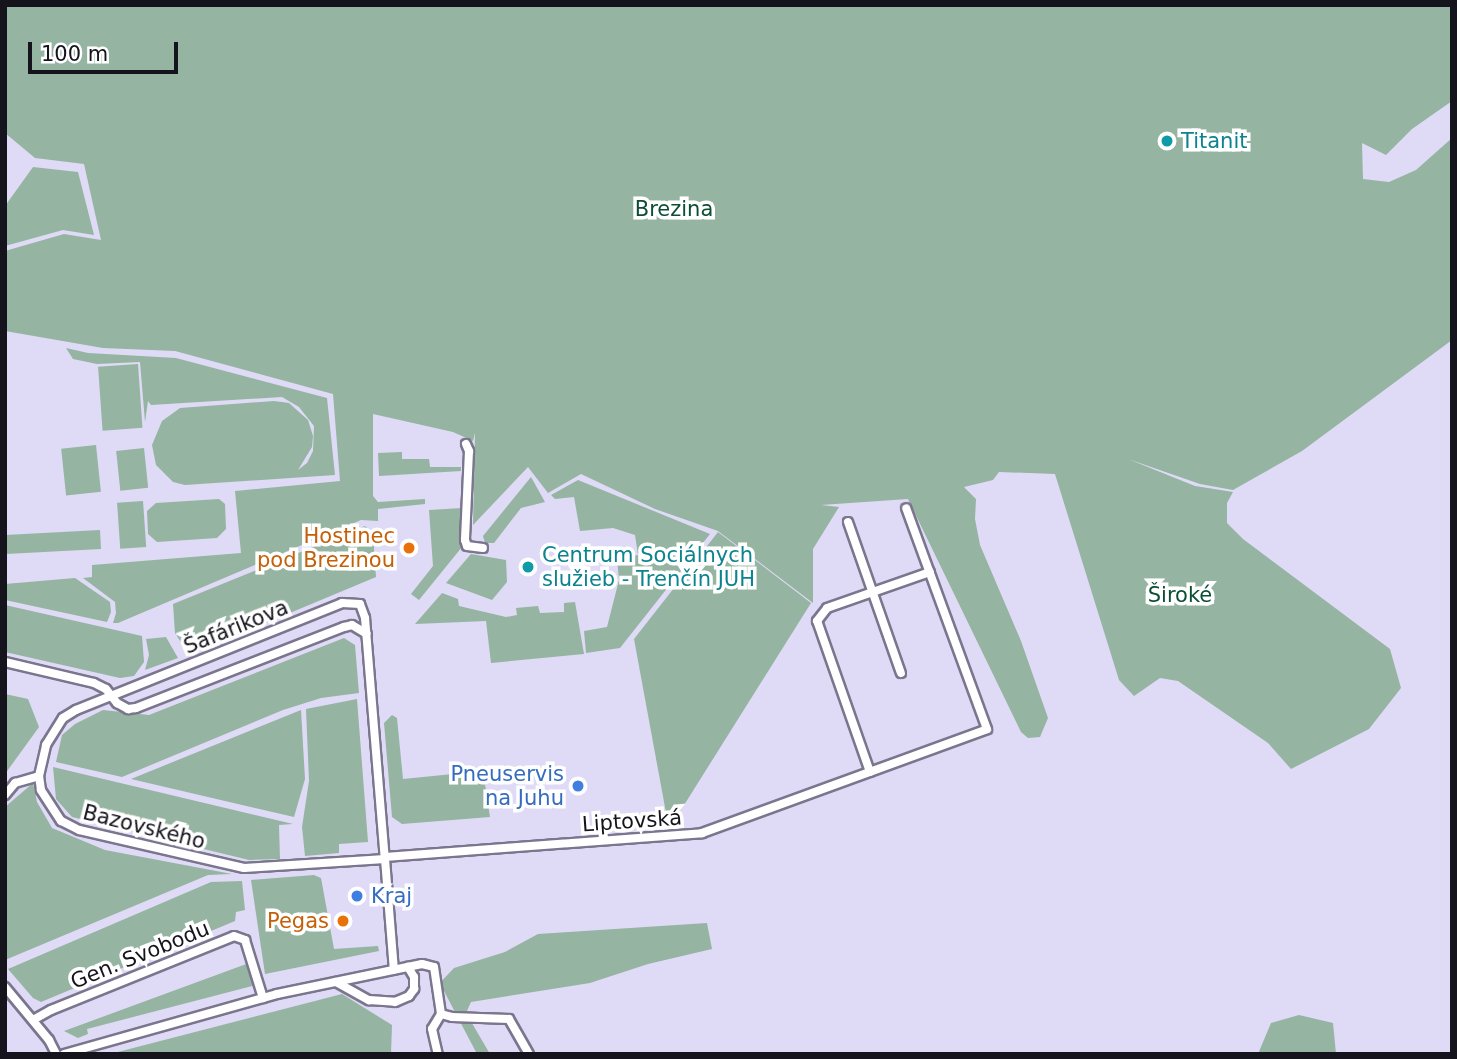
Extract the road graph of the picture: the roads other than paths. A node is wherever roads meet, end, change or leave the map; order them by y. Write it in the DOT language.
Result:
graph roads {
  1 [pos="467,444"];
  2 [pos="906,508"];
  3 [pos="848,522"];
  4 [pos="483,548"];
  5 [pos="930,572"];
  6 [pos="873,592"];
  7 [pos="367,634"];
  8 [pos="5,662"];
  9 [pos="901,673"];
  10 [pos="110,696"];
  11 [pos="870,772"];
  12 [pos="39,776"];
  13 [pos="5,795"];
  14 [pos="385,858"];
  15 [pos="408,967"];
  16 [pos="394,970"];
  17 [pos="336,982"];
  18 [pos="5,987"];
  19 [pos="263,998"];
  20 [pos="441,1014"];
  21 [pos="33,1020"];
  22 [pos="56,1054"];
  23 [pos="64,1054"];
  24 [pos="438,1054"];
  25 [pos="529,1054"];
  1 -- 4 [label="street"];
  2 -- 5 [label="street, Liptovská"];
  3 -- 6 [label="street"];
  5 -- 6 [label="street"];
  5 -- 11 [label="street, Liptovská"];
  6 -- 9 [label="street"];
  6 -- 11 [label="street"];
  7 -- 10 [label="street, Šafárikova"];
  7 -- 10 [label="street, Šafárikova"];
  7 -- 14 [label="street"];
  8 -- 10 [label="street, Šafárikova"];
  10 -- 12 [label="street"];
  11 -- 14 [label="street, Liptovská"];
  12 -- 13 [label="street"];
  12 -- 14 [label="street, Bazovského"];
  14 -- 16 [label="street"];
  15 -- 16 [label="street"];
  15 -- 17 [label="street"];
  15 -- 20 [label="street"];
  16 -- 17 [label="street"];
  17 -- 19 [label="street"];
  18 -- 21 [label="street"];
  19 -- 21 [label="street, Gen. Svobodu"];
  19 -- 23 [label="street"];
  20 -- 24 [label="street"];
  20 -- 25 [label="street"];
  21 -- 22 [label="street"];
}
